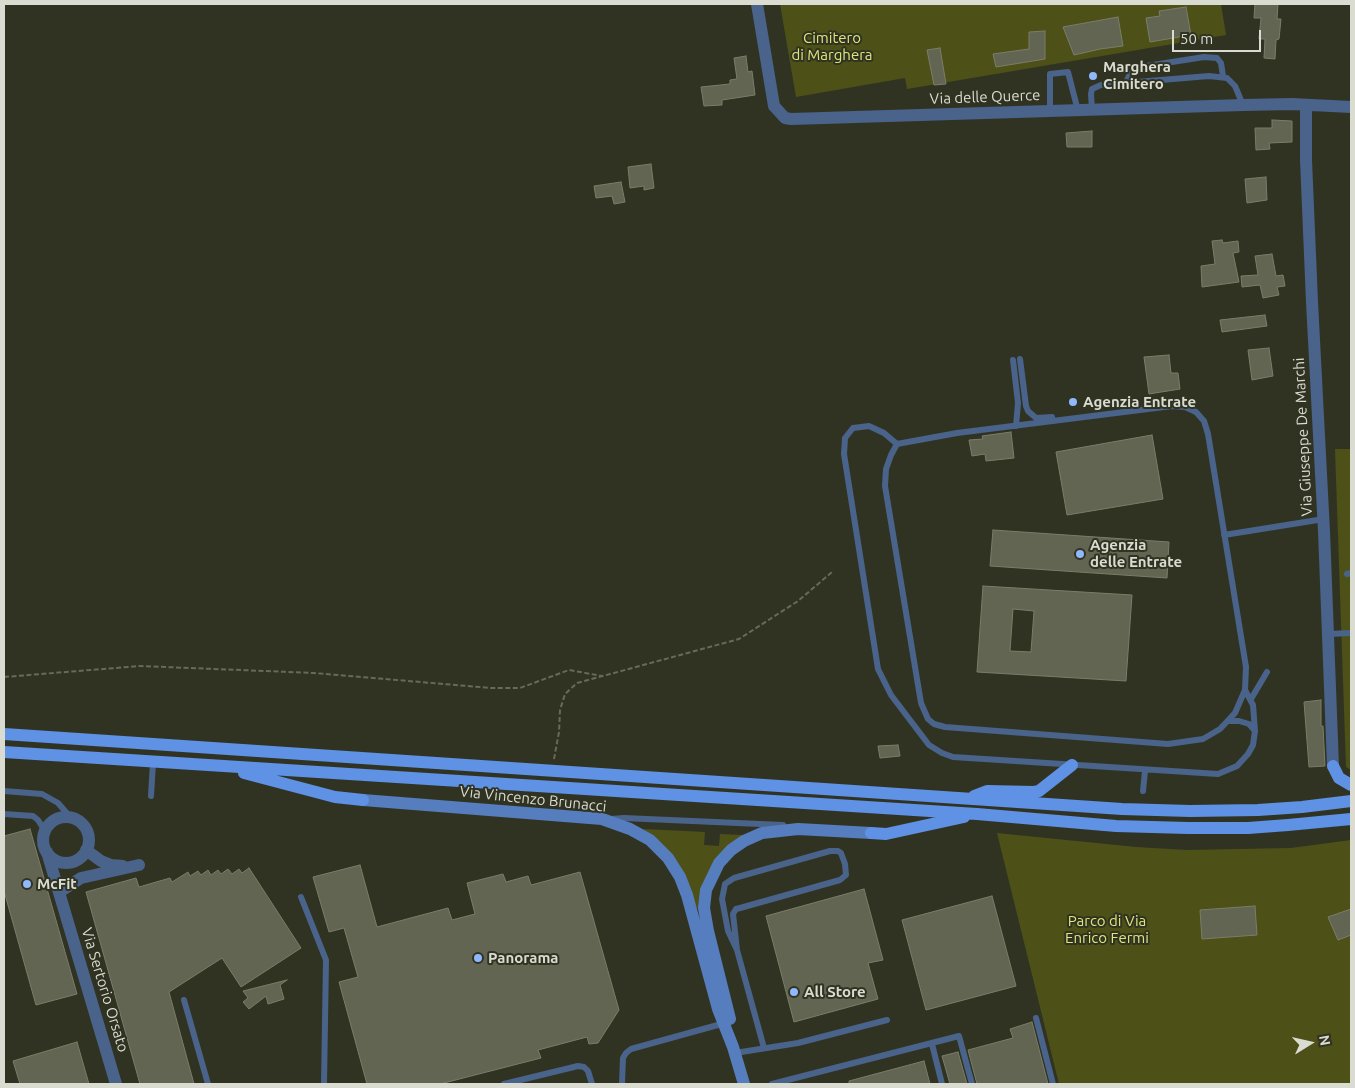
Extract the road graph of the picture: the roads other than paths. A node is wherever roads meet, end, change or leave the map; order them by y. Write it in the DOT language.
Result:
graph roads {
  1 [pos="757,4"];
  2 [pos="1060,64"];
  3 [pos="1047,66"];
  4 [pos="1064,73"];
  5 [pos="1050,74"];
  6 [pos="1223,76"];
  7 [pos="1126,82"];
  8 [pos="1243,104"];
  9 [pos="1306,106"];
  10 [pos="1351,107"];
  11 [pos="1092,110"];
  12 [pos="1078,111"];
  13 [pos="1050,112"];
  14 [pos="1076,418"];
  15 [pos="1016,426"];
  16 [pos="897,444"];
  17 [pos="1324,519"];
  18 [pos="1224,535"];
  19 [pos="1351,633"];
  20 [pos="1328,634"];
  21 [pos="1267,672"];
  22 [pos="1245,690"];
  23 [pos="1251,699"];
  24 [pos="1228,721"];
  25 [pos="1255,731"];
  26 [pos="4,734"];
  27 [pos="4,752"];
  28 [pos="153,762"];
  29 [pos="1072,765"];
  30 [pos="215,766"];
  31 [pos="1333,766"];
  32 [pos="1145,771"];
  33 [pos="1351,785"];
  34 [pos="4,791"];
  35 [pos="1144,791"];
  36 [pos="151,796"];
  37 [pos="970,798"];
  38 [pos="363,800"];
  39 [pos="1351,801"];
  40 [pos="4,814"];
  41 [pos="977,814"];
  42 [pos="71,818"];
  43 [pos="1351,818"];
  44 [pos="602,819"];
  45 [pos="798,829"];
  46 [pos="45,831"];
  47 [pos="871,833"];
  48 [pos="86,850"];
  49 [pos="47,852"];
  50 [pos="75,861"];
  51 [pos="99,874"];
  52 [pos="64,889"];
  53 [pos="301,897"];
  54 [pos="63,904"];
  55 [pos="737,950"];
  56 [pos="184,1000"];
  57 [pos="1036,1018"];
  58 [pos="887,1020"];
  59 [pos="727,1023"];
  60 [pos="932,1044"];
  61 [pos="764,1048"];
  62 [pos="734,1050"];
  63 [pos="622,1070"];
  64 [pos="788,1082"];
  65 [pos="116,1084"];
  66 [pos="208,1084"];
  67 [pos="324,1084"];
  68 [pos="504,1084"];
  69 [pos="592,1084"];
  70 [pos="622,1084"];
  71 [pos="626,1084"];
  72 [pos="744,1084"];
  73 [pos="772,1084"];
  74 [pos="942,1084"];
  75 [pos="972,1084"];
  76 [pos="1054,1084"];
  1 -- 13 [label="street, Via delle Querce"];
  2 -- 4 [label="lane"];
  3 -- 5 [label="lane"];
  4 -- 5 [label="lane"];
  4 -- 12 [label="lane"];
  5 -- 13 [label="lane"];
  6 -- 7 [label="lane"];
  6 -- 7 [label="lane"];
  6 -- 8 [label="lane"];
  7 -- 11 [label="lane"];
  8 -- 9 [label="street, Via delle Querce"];
  8 -- 11 [label="street, Via delle Querce"];
  9 -- 10 [label="street, Via delle Querce"];
  9 -- 17 [label="street, Via Giuseppe De Marchi"];
  11 -- 12 [label="street, Via delle Querce"];
  12 -- 13 [label="street, Via delle Querce"];
  14 -- 15 [label="lane"];
  14 -- 15 [label="lane"];
  14 -- 18 [label="lane"];
  15 -- 16 [label="lane"];
  16 -- 24 [label="lane"];
  16 -- 29 [label="lane"];
  17 -- 18 [label="lane"];
  17 -- 20 [label="street, Via Giuseppe De Marchi"];
  18 -- 22 [label="lane"];
  19 -- 20 [label="lane"];
  20 -- 31 [label="street, Via Giuseppe De Marchi"];
  21 -- 23 [label="lane"];
  22 -- 23 [label="lane"];
  22 -- 24 [label="lane"];
  23 -- 25 [label="lane"];
  24 -- 25 [label="lane"];
  25 -- 32 [label="lane"];
  26 -- 37 [label="main road"];
  27 -- 28 [label="main road"];
  28 -- 30 [label="main road"];
  28 -- 36 [label="lane"];
  29 -- 32 [label="lane"];
  29 -- 37 [label="main road"];
  30 -- 38 [label="main road"];
  30 -- 41 [label="main road"];
  31 -- 33 [label="main road"];
  32 -- 35 [label="lane"];
  34 -- 42 [label="lane"];
  37 -- 39 [label="main road"];
  38 -- 44 [label="street, Via Vincenzo Brunacci"];
  40 -- 46 [label="lane"];
  41 -- 43 [label="main road"];
  41 -- 47 [label="main road"];
  42 -- 46 [label="street"];
  42 -- 48 [label="street"];
  44 -- 45 [label="lane"];
  44 -- 59 [label="street, Via Vincenzo Brunacci"];
  45 -- 47 [label="street, Via Vincenzo Brunacci"];
  45 -- 59 [label="street, Via Vincenzo Brunacci"];
  46 -- 49 [label="street"];
  48 -- 50 [label="street"];
  48 -- 51 [label="street"];
  49 -- 50 [label="street"];
  49 -- 54 [label="street, Via Sertorio Orsato"];
  50 -- 51 [label="street"];
  50 -- 52 [label="street"];
  51 -- 52 [label="street"];
  52 -- 54 [label="street"];
  53 -- 67 [label="lane"];
  54 -- 65 [label="street, Via Sertorio Orsato"];
  55 -- 55 [label="lane"];
  55 -- 61 [label="lane"];
  56 -- 66 [label="lane"];
  57 -- 76 [label="lane"];
  58 -- 61 [label="lane"];
  59 -- 62 [label="street, Via Vincenzo Brunacci"];
  59 -- 63 [label="lane"];
  60 -- 64 [label="lane"];
  60 -- 74 [label="lane"];
  60 -- 75 [label="lane"];
  61 -- 62 [label="lane"];
  62 -- 72 [label="street, Via Vincenzo Brunacci"];
  63 -- 70 [label="lane"];
  63 -- 71 [label="lane"];
  64 -- 73 [label="lane"];
  68 -- 69 [label="lane"];
}
